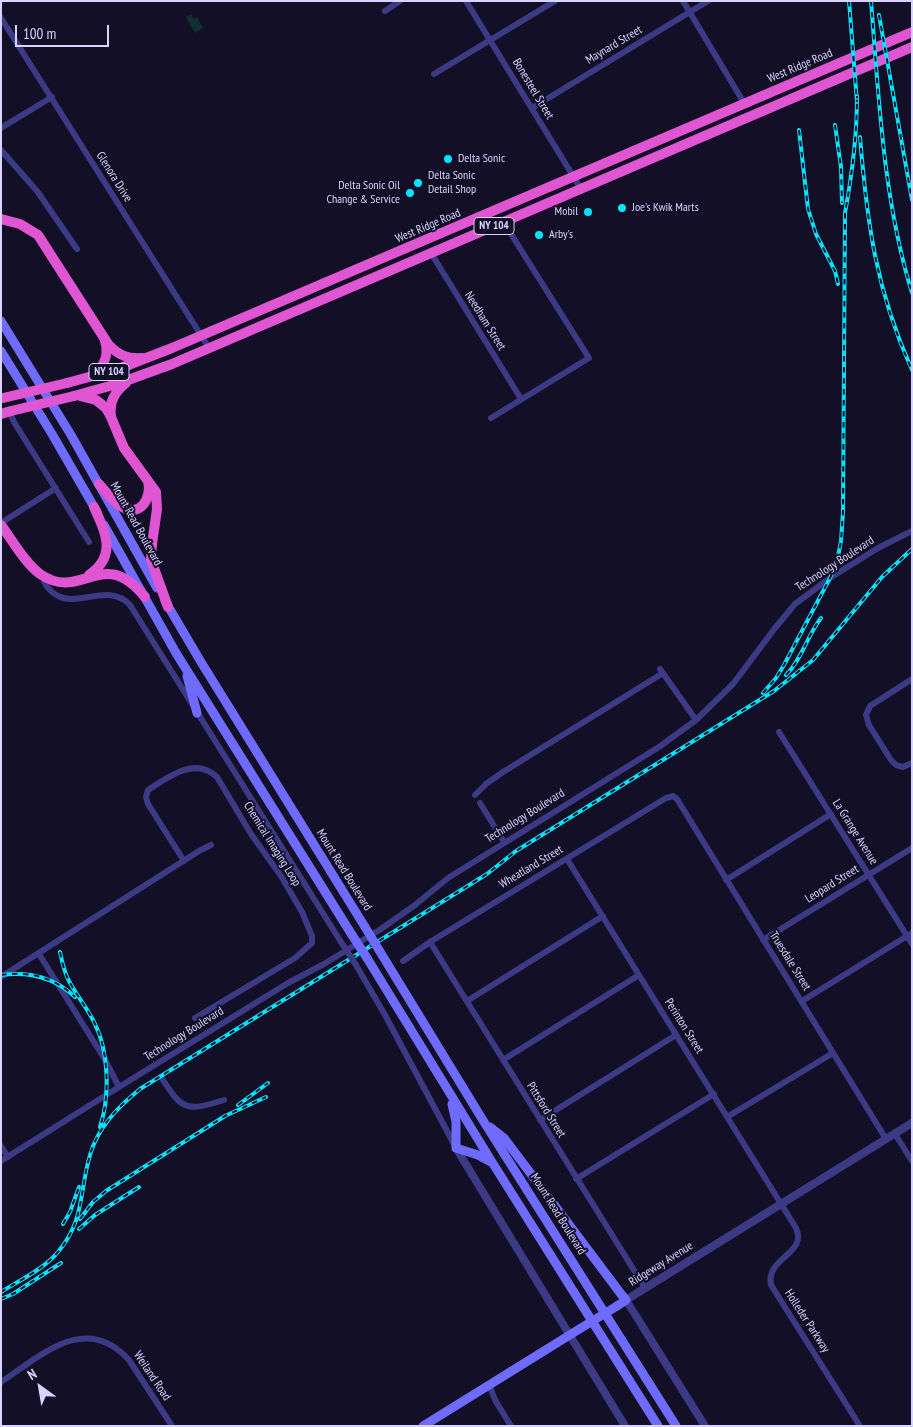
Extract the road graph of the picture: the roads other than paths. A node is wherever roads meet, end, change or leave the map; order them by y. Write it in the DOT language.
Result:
graph roads {
  1 [pos="400,1"];
  2 [pos="466,1"];
  3 [pos="555,1"];
  4 [pos="683,1"];
  5 [pos="708,1"];
  6 [pos="385,11"];
  7 [pos="690,12"];
  8 [pos="1,18"];
  9 [pos="912,32"];
  10 [pos="490,40"];
  11 [pos="912,47"];
  12 [pos="434,74"];
  13 [pos="52,97"];
  14 [pos="744,104"];
  15 [pos="532,108"];
  16 [pos="1,128"];
  17 [pos="1,150"];
  18 [pos="574,178"];
  19 [pos="581,189"];
  20 [pos="1,219"];
  21 [pos="507,220"];
  22 [pos="1,227"];
  23 [pos="28,228"];
  24 [pos="77,249"];
  25 [pos="431,253"];
  26 [pos="1,321"];
  27 [pos="202,336"];
  28 [pos="103,338"];
  29 [pos="209,348"];
  30 [pos="1,350"];
  31 [pos="150,357"];
  32 [pos="90,378"];
  33 [pos="134,379"];
  34 [pos="74,396"];
  35 [pos="2,399"];
  36 [pos="521,400"];
  37 [pos="7,412"];
  38 [pos="112,416"];
  39 [pos="492,418"];
  40 [pos="145,475"];
  41 [pos="99,484"];
  42 [pos="56,488"];
  43 [pos="94,508"];
  44 [pos="1,524"];
  45 [pos="912,531"];
  46 [pos="90,542"];
  47 [pos="42,575"];
  48 [pos="80,580"];
  49 [pos="145,597"];
  50 [pos="168,607"];
  51 [pos="176,653"];
  52 [pos="912,679"];
  53 [pos="197,713"];
  54 [pos="696,720"];
  55 [pos="779,732"];
  56 [pos="912,763"];
  57 [pos="475,795"];
  58 [pos="673,796"];
  59 [pos="480,804"];
  60 [pos="831,814"];
  61 [pos="504,842"];
  62 [pos="211,845"];
  63 [pos="912,848"];
  64 [pos="567,859"];
  65 [pos="184,862"];
  66 [pos="869,875"];
  67 [pos="726,880"];
  68 [pos="603,916"];
  69 [pos="909,934"];
  70 [pos="764,940"];
  71 [pos="430,942"];
  72 [pos="912,944"];
  73 [pos="39,954"];
  74 [pos="403,961"];
  75 [pos="639,975"];
  76 [pos="1,977"];
  77 [pos="802,1001"];
  78 [pos="467,1002"];
  79 [pos="195,1018"];
  80 [pos="676,1035"];
  81 [pos="833,1053"];
  82 [pos="503,1060"];
  83 [pos="161,1077"];
  84 [pos="443,1084"];
  85 [pos="119,1087"];
  86 [pos="714,1094"];
  87 [pos="224,1100"];
  88 [pos="727,1117"];
  89 [pos="540,1120"];
  90 [pos="484,1122"];
  91 [pos="912,1123"];
  92 [pos="895,1134"];
  93 [pos="886,1139"];
  94 [pos="1,1146"];
  95 [pos="456,1148"];
  96 [pos="8,1157"];
  97 [pos="1,1161"];
  98 [pos="912,1161"];
  99 [pos="492,1162"];
  100 [pos="576,1179"];
  101 [pos="781,1204"];
  102 [pos="645,1288"];
  103 [pos="626,1300"];
  104 [pos="569,1335"];
  105 [pos="1,1382"];
  106 [pos="489,1384"];
  107 [pos="172,1426"];
  108 [pos="422,1426"];
  109 [pos="511,1426"];
  110 [pos="625,1426"];
  111 [pos="658,1426"];
  112 [pos="676,1426"];
  113 [pos="705,1426"];
  114 [pos="860,1426"];
  1 -- 6 [label="street"];
  2 -- 10 [label="street, Bonesteel Street"];
  3 -- 10 [label="street"];
  4 -- 7 [label="street"];
  5 -- 7 [label="street, Maynard Street"];
  7 -- 14 [label="street"];
  7 -- 15 [label="street, Maynard Street"];
  8 -- 13 [label="street, Glenora Drive"];
  9 -- 14 [label="highway, West Ridge Road / NY 104"];
  10 -- 12 [label="street"];
  10 -- 15 [label="street, Bonesteel Street"];
  11 -- 19 [label="highway, West Ridge Road / NY 104"];
  13 -- 16 [label="street"];
  13 -- 27 [label="street, Glenora Drive"];
  14 -- 18 [label="highway, West Ridge Road / NY 104"];
  15 -- 18 [label="street, Bonesteel Street"];
  17 -- 24 [label="street"];
  18 -- 19 [label="street, Bonesteel Street"];
  18 -- 27 [label="highway, West Ridge Road / NY 104"];
  19 -- 21 [label="highway, West Ridge Road / NY 104"];
  20 -- 23 [label="highway"];
  21 -- 25 [label="highway, West Ridge Road / NY 104"];
  21 -- 36 [label="street"];
  22 -- 23 [label="highway"];
  23 -- 28 [label="highway"];
  25 -- 29 [label="highway, West Ridge Road / NY 104"];
  25 -- 36 [label="street, Needham Street"];
  26 -- 41 [label="main road, Mount Read Boulevard"];
  27 -- 29 [label="street, Glenora Drive"];
  27 -- 31 [label="highway, West Ridge Road / NY 104"];
  28 -- 31 [label="highway"];
  28 -- 32 [label="highway"];
  29 -- 33 [label="highway, West Ridge Road / NY 104"];
  30 -- 43 [label="main road"];
  31 -- 32 [label="highway, West Ridge Road / NY 104"];
  32 -- 35 [label="highway, West Ridge Road / NY 104, bridge"];
  33 -- 34 [label="highway, West Ridge Road / NY 104"];
  33 -- 38 [label="highway"];
  34 -- 37 [label="highway, West Ridge Road / NY 104, bridge"];
  34 -- 38 [label="highway"];
  36 -- 39 [label="street"];
  37 -- 42 [label="street"];
  38 -- 40 [label="highway"];
  40 -- 41 [label="highway"];
  40 -- 50 [label="highway"];
  41 -- 50 [label="main road, Mount Read Boulevard"];
  42 -- 44 [label="street"];
  42 -- 46 [label="street"];
  43 -- 48 [label="highway"];
  43 -- 49 [label="main road"];
  44 -- 47 [label="highway"];
  45 -- 54 [label="street, Technology Boulevard"];
  47 -- 48 [label="highway"];
  47 -- 53 [label="street"];
  48 -- 49 [label="highway"];
  49 -- 51 [label="main road"];
  50 -- 90 [label="main road, Mount Read Boulevard, bridge"];
  51 -- 53 [label="main road"];
  51 -- 84 [label="main road, bridge"];
  52 -- 56 [label="street"];
  53 -- 95 [label="street, bridge"];
  54 -- 57 [label="street"];
  54 -- 61 [label="street, Technology Boulevard"];
  55 -- 60 [label="street, La Grange Avenue"];
  58 -- 64 [label="street, Wheatland Street"];
  58 -- 67 [label="street, Truesdale Street"];
  59 -- 61 [label="street"];
  60 -- 66 [label="street, La Grange Avenue"];
  60 -- 67 [label="street"];
  61 -- 85 [label="street, Technology Boulevard"];
  62 -- 65 [label="street"];
  63 -- 66 [label="street, Leopard Street"];
  64 -- 68 [label="street, Perinton Street"];
  64 -- 71 [label="street, Wheatland Street"];
  65 -- 73 [label="street"];
  65 -- 79 [label="street, Chemical Imaging Loop"];
  66 -- 69 [label="street, La Grange Avenue"];
  66 -- 70 [label="street, Leopard Street"];
  67 -- 70 [label="street, Truesdale Street"];
  68 -- 75 [label="street, Perinton Street"];
  68 -- 78 [label="street"];
  69 -- 72 [label="street, La Grange Avenue"];
  69 -- 77 [label="street"];
  70 -- 77 [label="street, Truesdale Street"];
  71 -- 74 [label="street, Wheatland Street"];
  71 -- 78 [label="street, Pittsford Street"];
  73 -- 76 [label="street"];
  73 -- 85 [label="street"];
  75 -- 80 [label="street, Perinton Street"];
  75 -- 82 [label="street"];
  77 -- 81 [label="street, Truesdale Street"];
  78 -- 82 [label="street, Pittsford Street"];
  80 -- 86 [label="street, Perinton Street"];
  80 -- 89 [label="street"];
  81 -- 88 [label="street"];
  81 -- 93 [label="street, Truesdale Street"];
  82 -- 89 [label="street, Pittsford Street"];
  83 -- 87 [label="street"];
  84 -- 95 [label="main road"];
  84 -- 99 [label="main road"];
  85 -- 96 [label="street, Technology Boulevard"];
  86 -- 88 [label="street, Perinton Street"];
  86 -- 100 [label="street"];
  88 -- 101 [label="street, Perinton Street"];
  89 -- 100 [label="street, Pittsford Street"];
  90 -- 103 [label="main road"];
  90 -- 112 [label="main road, Mount Read Boulevard"];
  91 -- 92 [label="street, Ridgeway Avenue"];
  92 -- 93 [label="street, Ridgeway Avenue"];
  92 -- 98 [label="street"];
  93 -- 101 [label="street, Ridgeway Avenue"];
  94 -- 96 [label="street"];
  95 -- 99 [label="main road"];
  95 -- 104 [label="street"];
  96 -- 97 [label="street, Technology Boulevard"];
  99 -- 111 [label="main road"];
  100 -- 102 [label="street, Pittsford Street"];
  101 -- 102 [label="street, Ridgeway Avenue"];
  101 -- 114 [label="street, Holleder Parkway"];
  102 -- 103 [label="street, Ridgeway Avenue"];
  103 -- 104 [label="main road, Ridgeway Avenue, bridge"];
  103 -- 113 [label="street"];
  104 -- 106 [label="main road, Ridgeway Avenue"];
  104 -- 110 [label="street"];
  105 -- 107 [label="street, Weiland Road"];
  106 -- 108 [label="main road, Ridgeway Avenue"];
  106 -- 109 [label="street"];
}
